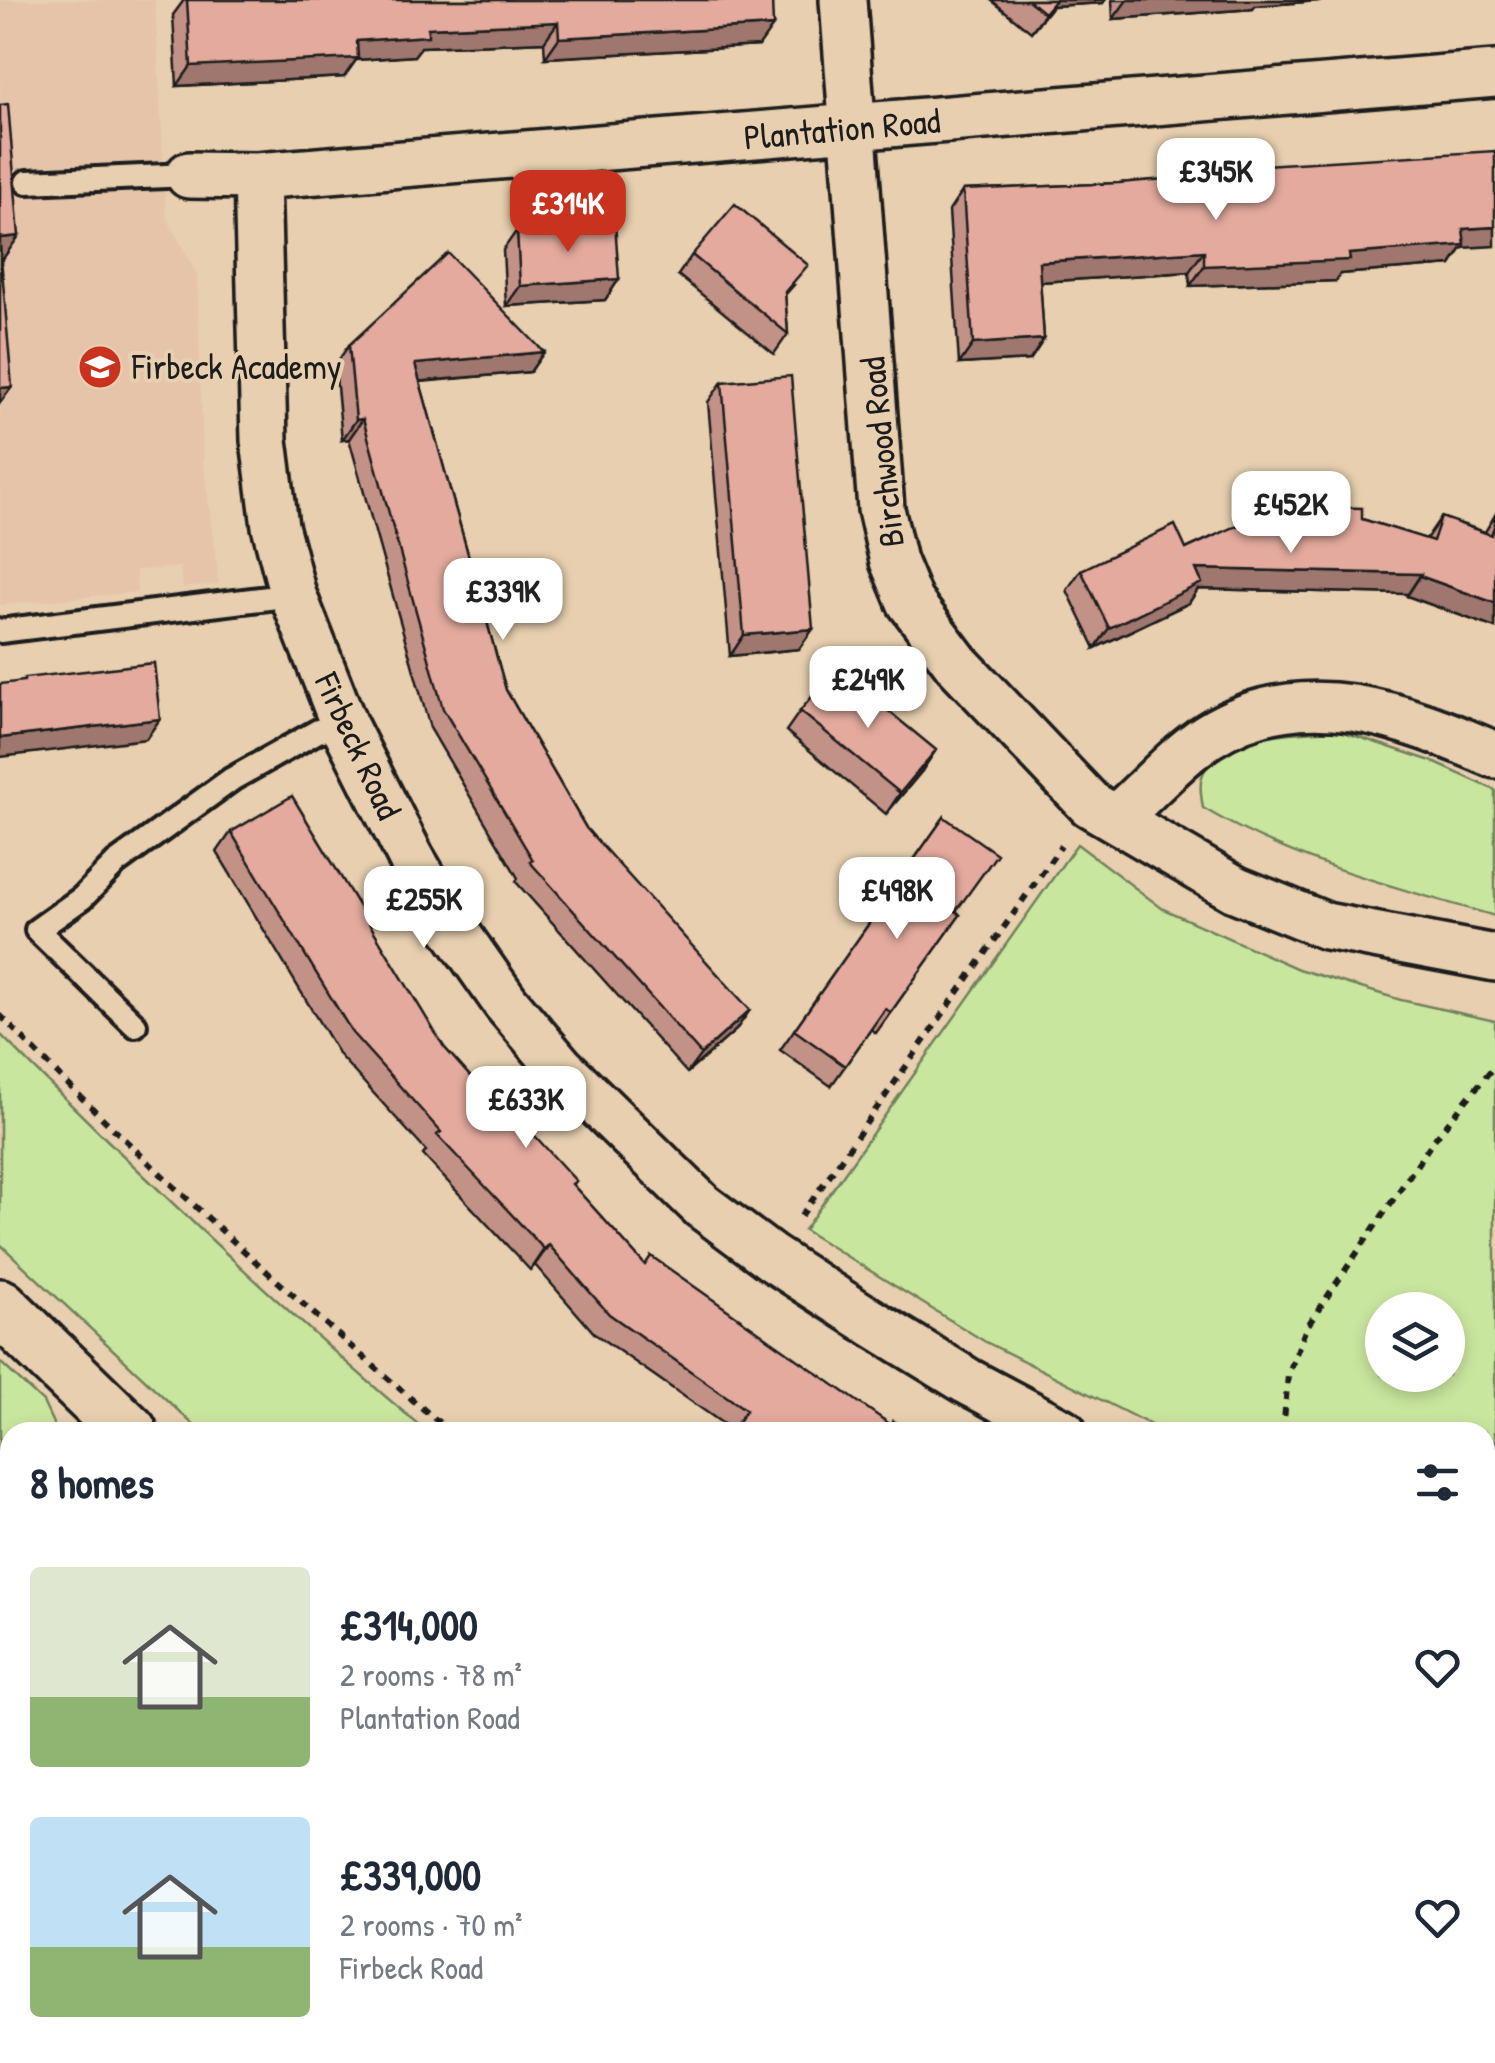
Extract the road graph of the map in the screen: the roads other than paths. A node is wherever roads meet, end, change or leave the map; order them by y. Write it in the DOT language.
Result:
graph roads {
  1 [pos="843,0"];
  2 [pos="1495,74"];
  3 [pos="854,128"];
  4 [pos="189,175"];
  5 [pos="256,176"];
  6 [pos="27,182"];
  7 [pos="293,595"];
  8 [pos="0,631"];
  9 [pos="344,725"];
  10 [pos="1495,755"];
  11 [pos="1103,811"];
  12 [pos="1495,958"];
  13 [pos="135,1025"];
  14 [pos="0,1307"];
  15 [pos="119,1422"];
  16 [pos="1044,1422"];
  1 -- 3 [label="street, Birchwood Road"];
  2 -- 3 [label="street, Plantation Road"];
  3 -- 5 [label="street, Plantation Road"];
  3 -- 11 [label="street, Birchwood Road"];
  4 -- 5 [label="street, Plantation Road"];
  4 -- 6 [label="lane"];
  5 -- 7 [label="street, Firbeck Road"];
  7 -- 8 [label="lane"];
  7 -- 9 [label="street, Firbeck Road"];
  9 -- 13 [label="lane"];
  9 -- 16 [label="street, Firbeck Road"];
  10 -- 11 [label="street"];
  11 -- 12 [label="street, Birchwood Road"];
  14 -- 15 [label="street"];
}
